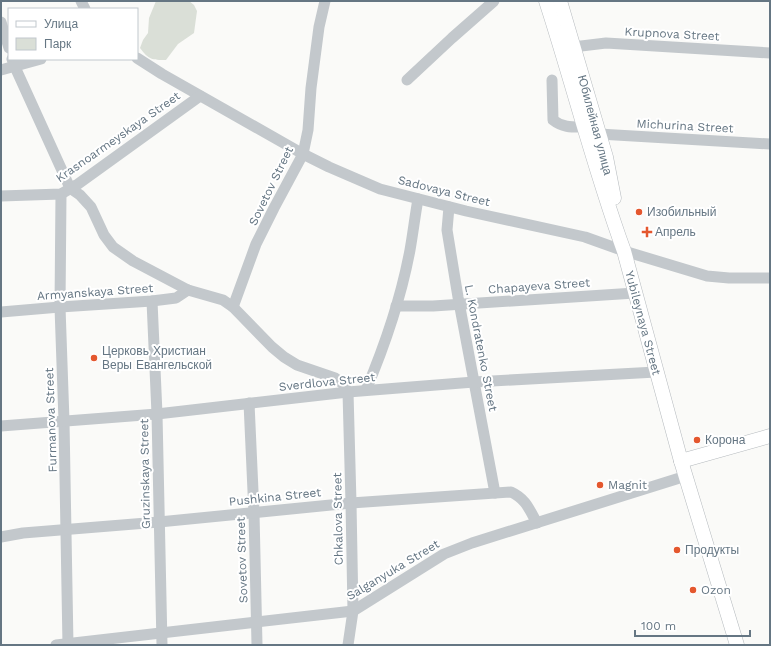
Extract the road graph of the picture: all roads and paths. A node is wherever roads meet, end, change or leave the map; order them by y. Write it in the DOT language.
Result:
graph roads {
  1 [pos="325,1"];
  2 [pos="494,1"];
  3 [pos="546,1"];
  4 [pos="560,1"];
  5 [pos="1,22"];
  6 [pos="8,45"];
  7 [pos="573,46"];
  8 [pos="770,53"];
  9 [pos="138,59"];
  10 [pos="34,60"];
  11 [pos="14,63"];
  12 [pos="1,70"];
  13 [pos="407,80"];
  14 [pos="552,80"];
  15 [pos="200,96"];
  16 [pos="585,127"];
  17 [pos="599,134"];
  18 [pos="770,144"];
  19 [pos="303,154"];
  20 [pos="66,191"];
  21 [pos="1,196"];
  22 [pos="418,199"];
  23 [pos="449,207"];
  24 [pos="624,251"];
  25 [pos="770,278"];
  26 [pos="188,290"];
  27 [pos="635,293"];
  28 [pos="152,301"];
  29 [pos="459,304"];
  30 [pos="396,306"];
  31 [pos="60,307"];
  32 [pos="233,307"];
  33 [pos="1,312"];
  34 [pos="656,372"];
  35 [pos="474,382"];
  36 [pos="366,390"];
  37 [pos="348,392"];
  38 [pos="249,403"];
  39 [pos="157,414"];
  40 [pos="64,421"];
  41 [pos="1,426"];
  42 [pos="770,436"];
  43 [pos="681,461"];
  44 [pos="686,476"];
  45 [pos="495,493"];
  46 [pos="351,503"];
  47 [pos="254,513"];
  48 [pos="159,522"];
  49 [pos="537,523"];
  50 [pos="66,529"];
  51 [pos="1,537"];
  52 [pos="353,611"];
  53 [pos="257,622"];
  54 [pos="162,634"];
  55 [pos="68,644"];
  56 [pos="56,645"];
  57 [pos="162,645"];
  58 [pos="257,645"];
  59 [pos="348,645"];
  60 [pos="737,645"];
  1 -- 19 [label="street, Sovetov Street"];
  2 -- 13 [label="street"];
  3 -- 16 [label="main road, Yubileynaya Street"];
  4 -- 7 [label="main road, Юбилейная улица"];
  5 -- 6 [label="street"];
  7 -- 8 [label="street, Krupnova Street"];
  7 -- 17 [label="main road, Юбилейная улица"];
  9 -- 15 [label="street, Sadovaya Street"];
  10 -- 11 [label="street"];
  11 -- 12 [label="street"];
  11 -- 20 [label="street"];
  14 -- 16 [label="street"];
  15 -- 19 [label="street, Sadovaya Street"];
  15 -- 20 [label="street, Krasnoarmeyskaya Street"];
  16 -- 24 [label="main road, Yubileynaya Street"];
  17 -- 18 [label="street, Michurina Street"];
  17 -- 24 [label="main road, Юбилейная улица"];
  19 -- 22 [label="street, Sadovaya Street"];
  19 -- 32 [label="street, Sovetov Street"];
  20 -- 21 [label="street, Krasnoarmeyskaya Street"];
  20 -- 26 [label="street"];
  20 -- 31 [label="street, Furmanova Street"];
  22 -- 23 [label="street, Sadovaya Street"];
  22 -- 30 [label="street"];
  23 -- 24 [label="street, Sadovaya Street"];
  23 -- 29 [label="street, L. Kondratenko Street"];
  24 -- 25 [label="street, Sadovaya Street"];
  24 -- 27 [label="main road, Yubileynaya Street"];
  26 -- 28 [label="street, Armyanskaya Street"];
  26 -- 32 [label="street"];
  27 -- 29 [label="street, Chapayeva Street"];
  27 -- 34 [label="main road, Yubileynaya Street"];
  28 -- 31 [label="street, Armyanskaya Street"];
  28 -- 39 [label="street, Gruzinskaya Street"];
  29 -- 30 [label="street, Chapayeva Street"];
  29 -- 35 [label="street, L. Kondratenko Street"];
  30 -- 36 [label="street"];
  31 -- 33 [label="street, Armyanskaya Street"];
  31 -- 40 [label="street, Furmanova Street"];
  32 -- 37 [label="street"];
  34 -- 35 [label="street, Sverdlova Street"];
  34 -- 43 [label="main road, Yubileynaya Street"];
  35 -- 36 [label="street, Sverdlova Street"];
  35 -- 45 [label="street, L. Kondratenko Street"];
  36 -- 37 [label="street, Sverdlova Street"];
  37 -- 38 [label="street, Sverdlova Street"];
  37 -- 46 [label="street, Chkalova Street"];
  38 -- 39 [label="street, Sverdlova Street"];
  38 -- 47 [label="street, Sovetov Street"];
  39 -- 40 [label="street, Sverdlova Street"];
  39 -- 48 [label="street, Gruzinskaya Street"];
  40 -- 41 [label="street, Sverdlova Street"];
  40 -- 50 [label="street, Furmanova Street"];
  42 -- 43 [label="main road"];
  43 -- 44 [label="main road, Yubileynaya Street"];
  44 -- 49 [label="street, Salganyuka Street"];
  44 -- 60 [label="main road, Yubileynaya Street"];
  45 -- 46 [label="street, Pushkina Street"];
  45 -- 49 [label="street, Pushkina Street"];
  46 -- 47 [label="street, Pushkina Street"];
  46 -- 52 [label="street, Chkalova Street"];
  47 -- 48 [label="street, Pushkina Street"];
  47 -- 53 [label="street, Sovetov Street"];
  48 -- 50 [label="street, Pushkina Street"];
  48 -- 54 [label="street, Gruzinskaya Street"];
  49 -- 52 [label="street, Salganyuka Street"];
  50 -- 51 [label="street, Pushkina Street"];
  50 -- 55 [label="street, Furmanova Street"];
  52 -- 53 [label="street, Salganyuka Street"];
  52 -- 59 [label="street, Chkalova Street"];
  53 -- 54 [label="street, Salganyuka Street"];
  53 -- 58 [label="street, Sovetov Street"];
  54 -- 55 [label="street, Salganyuka Street"];
  54 -- 57 [label="street, Gruzinskaya Street"];
  55 -- 56 [label="street, Salganyuka Street"];
}
